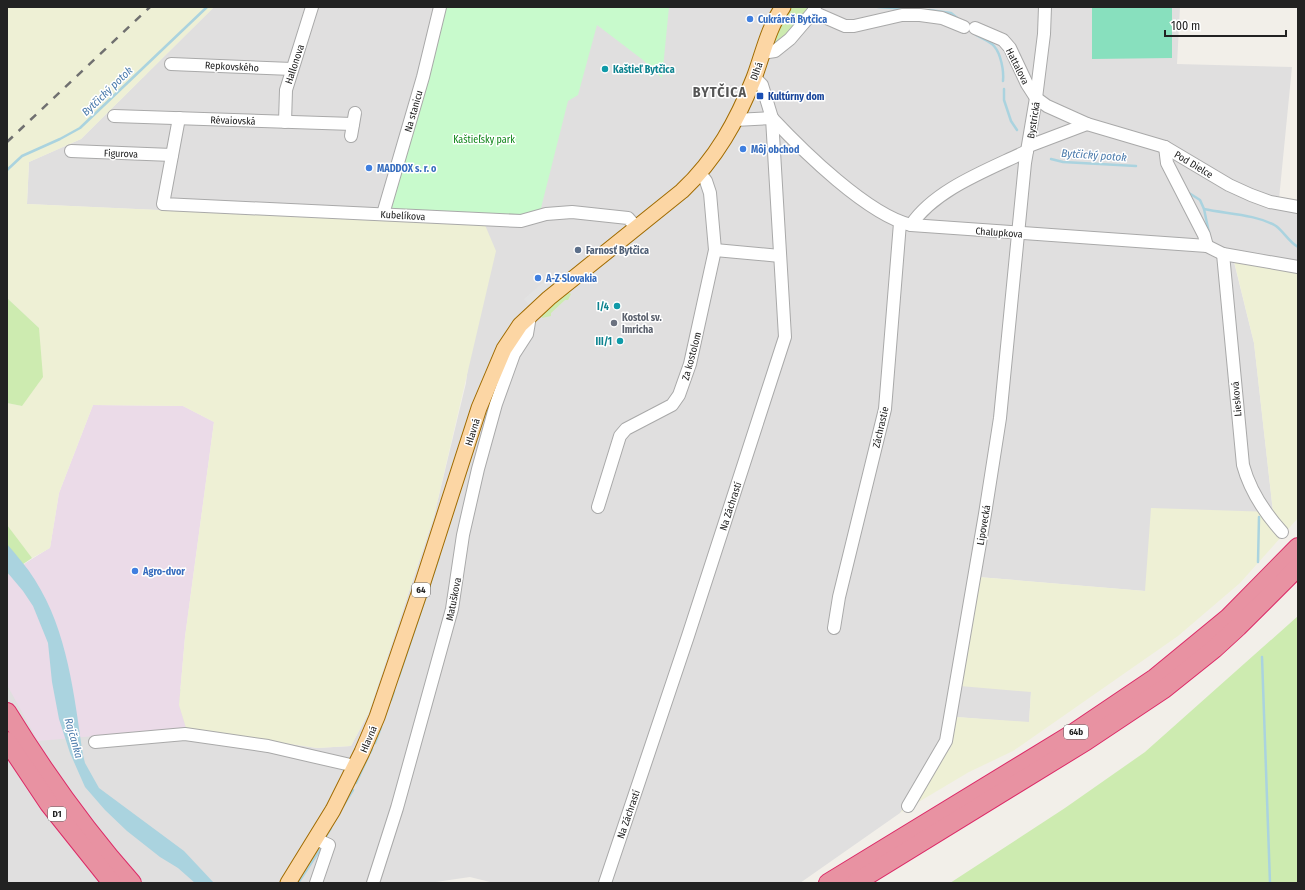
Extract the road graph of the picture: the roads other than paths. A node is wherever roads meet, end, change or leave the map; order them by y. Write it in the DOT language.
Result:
graph roads {
  1 [pos="312,7"];
  2 [pos="440,7"];
  3 [pos="783,7"];
  4 [pos="1045,7"];
  5 [pos="814,9"];
  6 [pos="762,53"];
  7 [pos="177,67"];
  8 [pos="292,69"];
  9 [pos="754,77"];
  10 [pos="1036,98"];
  11 [pos="114,116"];
  12 [pos="179,118"];
  13 [pos="772,118"];
  14 [pos="735,120"];
  15 [pos="285,122"];
  16 [pos="353,124"];
  17 [pos="1087,124"];
  18 [pos="1165,147"];
  19 [pos="1028,148"];
  20 [pos="71,151"];
  21 [pos="172,155"];
  22 [pos="700,173"];
  23 [pos="1298,207"];
  24 [pos="383,214"];
  25 [pos="906,224"];
  26 [pos="636,227"];
  27 [pos="1018,233"];
  28 [pos="1206,246"];
  29 [pos="715,250"];
  30 [pos="1223,254"];
  31 [pos="780,256"];
  32 [pos="1298,267"];
  33 [pos="530,316"];
  34 [pos="598,507"];
  35 [pos="1282,532"];
  36 [pos="1298,547"];
  37 [pos="1298,567"];
  38 [pos="834,628"];
  39 [pos="7,712"];
  40 [pos="7,741"];
  41 [pos="95,742"];
  42 [pos="355,766"];
  43 [pos="908,806"];
  44 [pos="316,839"];
  45 [pos="112,883"];
  46 [pos="132,883"];
  47 [pos="288,883"];
  48 [pos="316,883"];
  49 [pos="373,883"];
  50 [pos="605,883"];
  51 [pos="828,883"];
  52 [pos="855,883"];
  1 -- 8 [label="street, Hallonova"];
  2 -- 24 [label="street, Na stanicu"];
  3 -- 6 [label="main road, Dlhá / 64"];
  4 -- 10 [label="street, Bystrická"];
  5 -- 6 [label="street, Hattalova"];
  5 -- 10 [label="street, Hattalova"];
  6 -- 9 [label="main road, Dlhá / 64"];
  7 -- 8 [label="street, Repkovského"];
  8 -- 15 [label="street, Hallonova"];
  9 -- 13 [label="street"];
  9 -- 14 [label="main road, Dlhá / 64"];
  10 -- 17 [label="street, Pod Dielce"];
  10 -- 19 [label="street, Bystrická"];
  11 -- 12 [label="street, Révaiovská"];
  12 -- 15 [label="street, Révaiovská"];
  12 -- 21 [label="street"];
  13 -- 14 [label="street"];
  13 -- 25 [label="street, Chalupkova"];
  13 -- 31 [label="street, Na Záchrastí"];
  14 -- 22 [label="main road, Dlhá / 64"];
  15 -- 16 [label="street, Révaiovská"];
  17 -- 18 [label="street, Pod Dielce"];
  17 -- 19 [label="street"];
  18 -- 23 [label="street, Pod Dielce"];
  18 -- 28 [label="street"];
  19 -- 25 [label="street"];
  19 -- 27 [label="street, Bystrická"];
  20 -- 21 [label="street, Figurova"];
  21 -- 24 [label="street, Kubelíkova"];
  22 -- 26 [label="main road, Hlavná / 64"];
  22 -- 29 [label="street, Za kostolom"];
  24 -- 26 [label="street, Kubelíkova"];
  25 -- 27 [label="street, Chalupkova"];
  25 -- 38 [label="street, Záchrastie"];
  26 -- 33 [label="main road, Hlavná / 64"];
  27 -- 28 [label="street, Chalupkova"];
  27 -- 43 [label="street, Lipovecká"];
  28 -- 30 [label="street, Chalupkova"];
  29 -- 31 [label="street"];
  29 -- 34 [label="street, Za kostolom"];
  30 -- 32 [label="street, Chalupkova"];
  30 -- 35 [label="street, Liesková"];
  31 -- 50 [label="street, Na Záchrastí"];
  33 -- 42 [label="main road, Hlavná / 64"];
  33 -- 49 [label="street, Matuškova"];
  36 -- 51 [label="highway, 64b"];
  37 -- 52 [label="highway, 64b"];
  39 -- 46 [label="highway, D1"];
  40 -- 45 [label="highway, D1"];
  41 -- 42 [label="street"];
  42 -- 44 [label="main road, Hlavná / 64"];
  44 -- 47 [label="main road, Hlavná / 64"];
  44 -- 48 [label="street"];
}
